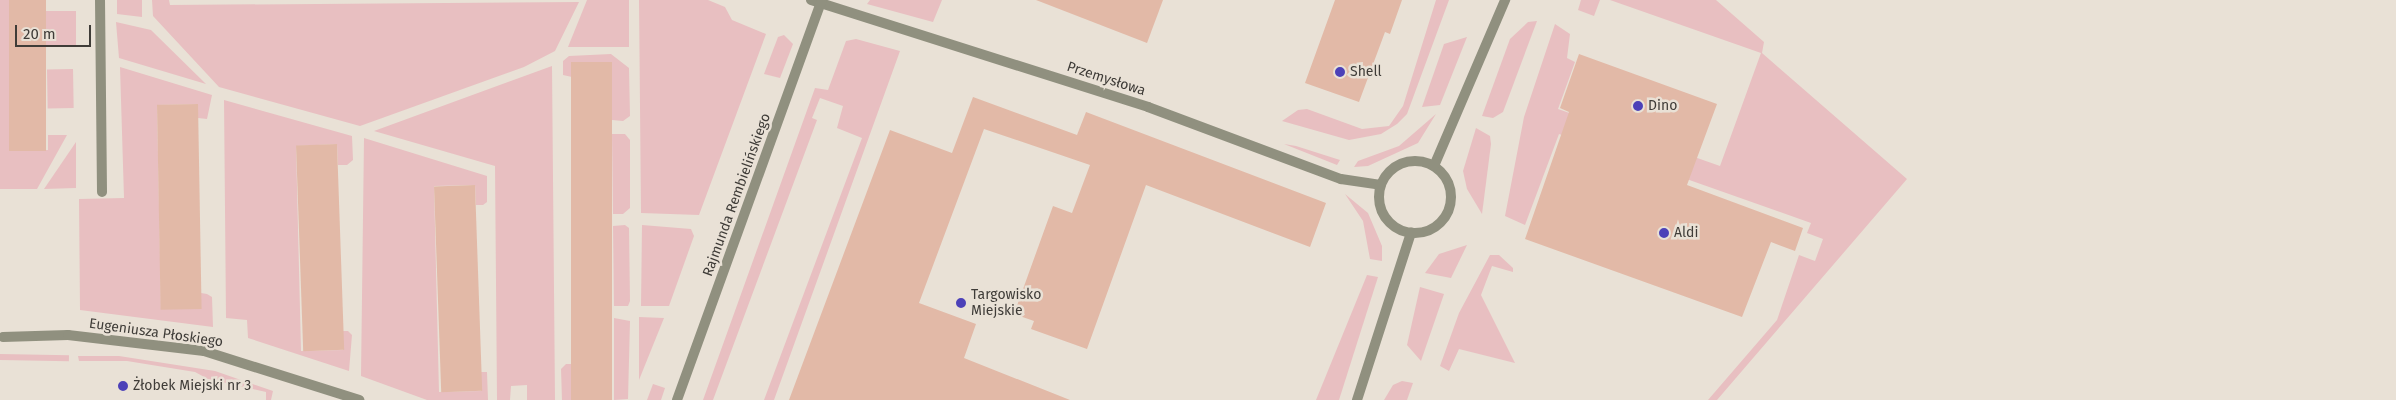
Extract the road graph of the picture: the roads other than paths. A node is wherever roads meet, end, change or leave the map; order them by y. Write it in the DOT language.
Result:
graph roads {
  1 [pos="100,0"];
  2 [pos="1505,0"];
  3 [pos="818,1"];
  4 [pos="1434,166"];
  5 [pos="1381,185"];
  6 [pos="102,192"];
  7 [pos="1411,233"];
  8 [pos="3,337"];
  9 [pos="359,400"];
  10 [pos="677,400"];
  11 [pos="1357,400"];
  1 -- 6 [label="street"];
  2 -- 4 [label="street"];
  3 -- 5 [label="street, Przemysłowa"];
  3 -- 10 [label="street, Rajmunda Rembielińskiego"];
  4 -- 5 [label="street"];
  4 -- 7 [label="street"];
  5 -- 7 [label="street"];
  7 -- 11 [label="street"];
  8 -- 9 [label="street, Eugeniusza Płoskiego"];
}
